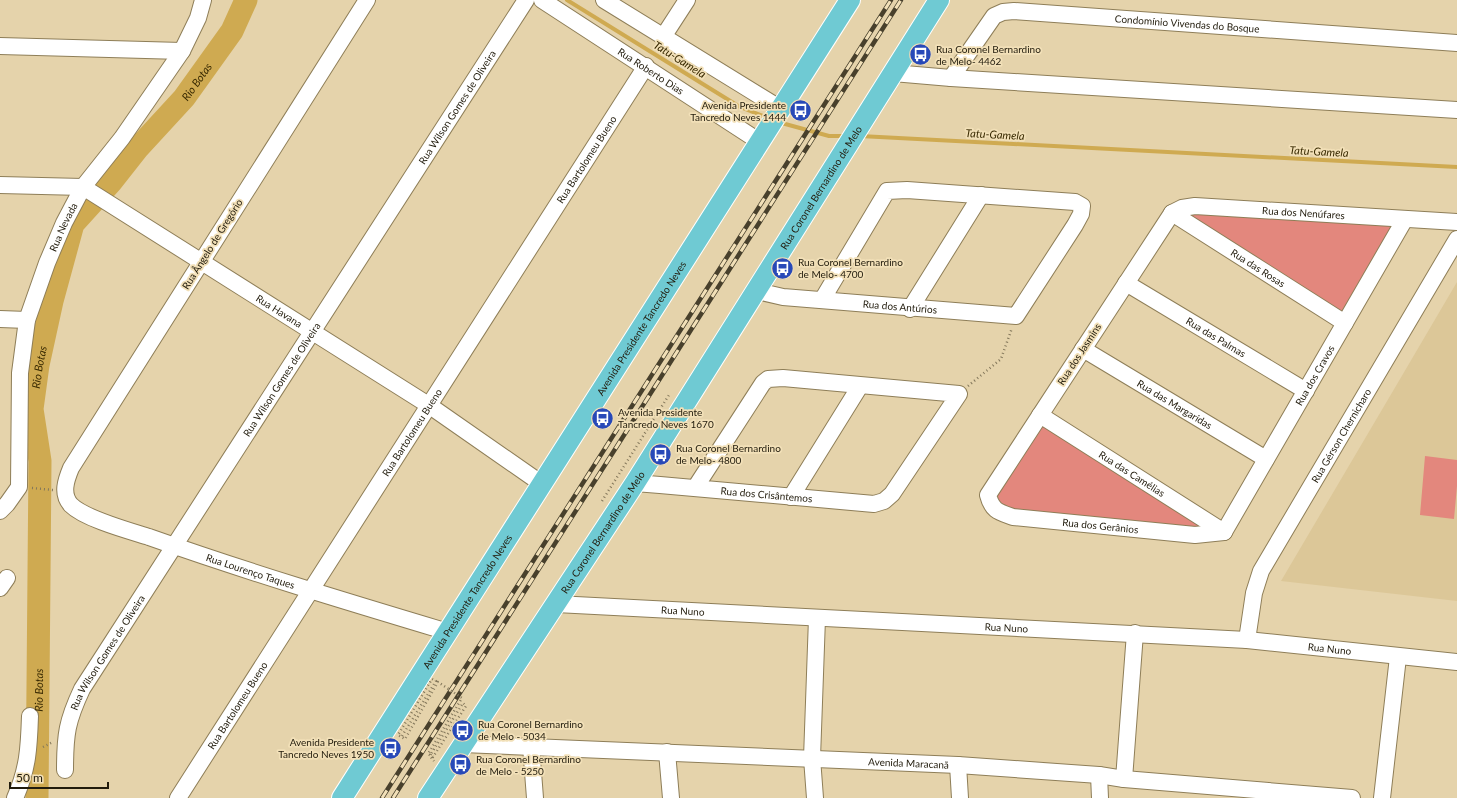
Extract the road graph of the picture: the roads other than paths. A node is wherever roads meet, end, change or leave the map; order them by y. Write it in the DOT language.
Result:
graph roads {
  1 [pos="203,0"];
  2 [pos="367,0"];
  3 [pos="526,0"];
  4 [pos="542,0"];
  5 [pos="604,0"];
  6 [pos="687,0"];
  7 [pos="850,0"];
  8 [pos="939,0"];
  9 [pos="663,37"];
  10 [pos="1457,42"];
  11 [pos="0,46"];
  12 [pos="182,51"];
  13 [pos="646,66"];
  14 [pos="893,73"];
  15 [pos="950,78"];
  16 [pos="1457,110"];
  17 [pos="779,112"];
  18 [pos="761,140"];
  19 [pos="0,184"];
  20 [pos="85,188"];
  21 [pos="981,195"];
  22 [pos="1172,213"];
  23 [pos="1405,219"];
  24 [pos="1457,222"];
  25 [pos="1457,239"];
  26 [pos="201,261"];
  27 [pos="1126,283"];
  28 [pos="757,291"];
  29 [pos="822,300"];
  30 [pos="910,309"];
  31 [pos="0,319"];
  32 [pos="27,320"];
  33 [pos="1345,323"];
  34 [pos="312,332"];
  35 [pos="1083,349"];
  36 [pos="860,386"];
  37 [pos="1306,391"];
  38 [pos="430,406"];
  39 [pos="1040,415"];
  40 [pos="1266,459"];
  41 [pos="635,483"];
  42 [pos="542,484"];
  43 [pos="695,488"];
  44 [pos="65,491"];
  45 [pos="988,495"];
  46 [pos="791,496"];
  47 [pos="8,498"];
  48 [pos="1224,532"];
  49 [pos="173,546"];
  50 [pos="311,591"];
  51 [pos="556,604"];
  52 [pos="817,618"];
  53 [pos="448,632"];
  54 [pos="1135,633"];
  55 [pos="1247,640"];
  56 [pos="1398,657"];
  57 [pos="1457,662"];
  58 [pos="30,716"];
  59 [pos="463,744"];
  60 [pos="532,746"];
  61 [pos="667,752"];
  62 [pos="812,758"];
  63 [pos="958,765"];
  64 [pos="65,770"];
  65 [pos="1099,775"];
  66 [pos="1124,779"];
  67 [pos="1239,793"];
  68 [pos="15,798"];
  69 [pos="178,798"];
  70 [pos="342,798"];
  71 [pos="428,798"];
  72 [pos="535,798"];
  73 [pos="670,798"];
  74 [pos="815,798"];
  75 [pos="960,798"];
  76 [pos="1100,798"];
  77 [pos="1352,798"];
  78 [pos="1382,798"];
  1 -- 12 [label="street, Rua Nevada"];
  2 -- 26 [label="street, Rua Ângelo de Gregório"];
  3 -- 34 [label="street, Rua Wilson Gomes de Oliveira"];
  4 -- 13 [label="street, Rua Roberto Dias"];
  5 -- 9 [label="street"];
  6 -- 9 [label="street"];
  7 -- 17 [label="main road, Avenida Presidente Tancredo Neves"];
  8 -- 14 [label="main road, Rua Coronel Bernardino de Melo"];
  9 -- 17 [label="street"];
  10 -- 15 [label="street, Condomínio Vivendas do Bosque"];
  11 -- 12 [label="street"];
  12 -- 20 [label="street, Rua Nevada"];
  13 -- 18 [label="street, Rua Roberto Dias"];
  13 -- 38 [label="street, Rua Bartolomeu Bueno"];
  14 -- 15 [label="street"];
  14 -- 28 [label="main road, Rua Coronel Bernardino de Melo"];
  15 -- 16 [label="street"];
  17 -- 18 [label="main road, Avenida Presidente Tancredo Neves"];
  18 -- 42 [label="main road, Avenida Presidente Tancredo Neves"];
  19 -- 20 [label="street, Rua Havana"];
  20 -- 26 [label="street, Rua Havana"];
  20 -- 32 [label="street, Rua Nevada"];
  21 -- 29 [label="street"];
  21 -- 30 [label="street"];
  21 -- 30 [label="street, Rua dos Antúrios"];
  22 -- 23 [label="street, Rua dos Nenúfares"];
  22 -- 27 [label="street, Rua dos Jasmins"];
  22 -- 33 [label="street, Rua das Rosas"];
  23 -- 24 [label="street, Rua dos Nenúfares"];
  23 -- 33 [label="street, Rua dos Cravos"];
  25 -- 55 [label="street, Rua Gérson Chernicharo"];
  26 -- 34 [label="street, Rua Havana"];
  26 -- 44 [label="street, Rua Ângelo de Gregório"];
  27 -- 35 [label="street, Rua dos Jasmins"];
  27 -- 37 [label="street, Rua das Palmas"];
  28 -- 29 [label="street, Rua dos Antúrios"];
  28 -- 41 [label="main road, Rua Coronel Bernardino de Melo"];
  29 -- 30 [label="street, Rua dos Antúrios"];
  31 -- 32 [label="street"];
  32 -- 47 [label="street, Rua Nevada"];
  33 -- 37 [label="street, Rua dos Cravos"];
  34 -- 38 [label="street, Rua Havana"];
  34 -- 49 [label="street, Rua Wilson Gomes de Oliveira"];
  35 -- 39 [label="street, Rua dos Jasmins"];
  35 -- 40 [label="street, Rua das Margaridas"];
  36 -- 43 [label="street"];
  36 -- 46 [label="street"];
  36 -- 46 [label="street, Rua dos Crisântemos"];
  37 -- 40 [label="street, Rua dos Cravos"];
  38 -- 42 [label="street, Rua Havana"];
  38 -- 50 [label="street, Rua Bartolomeu Bueno"];
  39 -- 45 [label="street, Rua dos Jasmins"];
  39 -- 48 [label="street, Rua das Camélias"];
  40 -- 48 [label="street, Rua dos Cravos"];
  41 -- 43 [label="street, Rua dos Crisântemos"];
  41 -- 51 [label="main road, Rua Coronel Bernardino de Melo"];
  42 -- 53 [label="main road, Avenida Presidente Tancredo Neves"];
  43 -- 46 [label="street, Rua dos Crisântemos"];
  44 -- 49 [label="street, Rua Lourenço Taques"];
  45 -- 48 [label="street, Rua dos Gerânios"];
  49 -- 50 [label="street, Rua Lourenço Taques"];
  49 -- 64 [label="street, Rua Wilson Gomes de Oliveira"];
  50 -- 53 [label="street, Rua Lourenço Taques"];
  50 -- 69 [label="street, Rua Bartolomeu Bueno"];
  51 -- 52 [label="street, Rua Nuno"];
  51 -- 59 [label="main road, Rua Coronel Bernardino de Melo"];
  52 -- 54 [label="street, Rua Nuno"];
  52 -- 62 [label="street"];
  53 -- 70 [label="main road, Avenida Presidente Tancredo Neves"];
  54 -- 55 [label="street, Rua Nuno"];
  54 -- 66 [label="street"];
  55 -- 56 [label="street, Rua Nuno"];
  56 -- 57 [label="street, Rua Nuno"];
  56 -- 78 [label="street"];
  58 -- 68 [label="street"];
  59 -- 60 [label="street, Avenida Maracanã"];
  59 -- 71 [label="main road, Rua Coronel Bernardino de Melo"];
  60 -- 61 [label="street, Avenida Maracanã"];
  60 -- 72 [label="street"];
  61 -- 62 [label="street, Avenida Maracanã"];
  61 -- 73 [label="street"];
  62 -- 63 [label="street, Avenida Maracanã"];
  62 -- 74 [label="street"];
  63 -- 65 [label="street, Avenida Maracanã"];
  63 -- 75 [label="street"];
  65 -- 66 [label="street, Avenida Maracanã"];
  65 -- 76 [label="street"];
  66 -- 67 [label="street, Avenida Maracanã"];
  67 -- 77 [label="street, Avenida Maracanã"];
}
